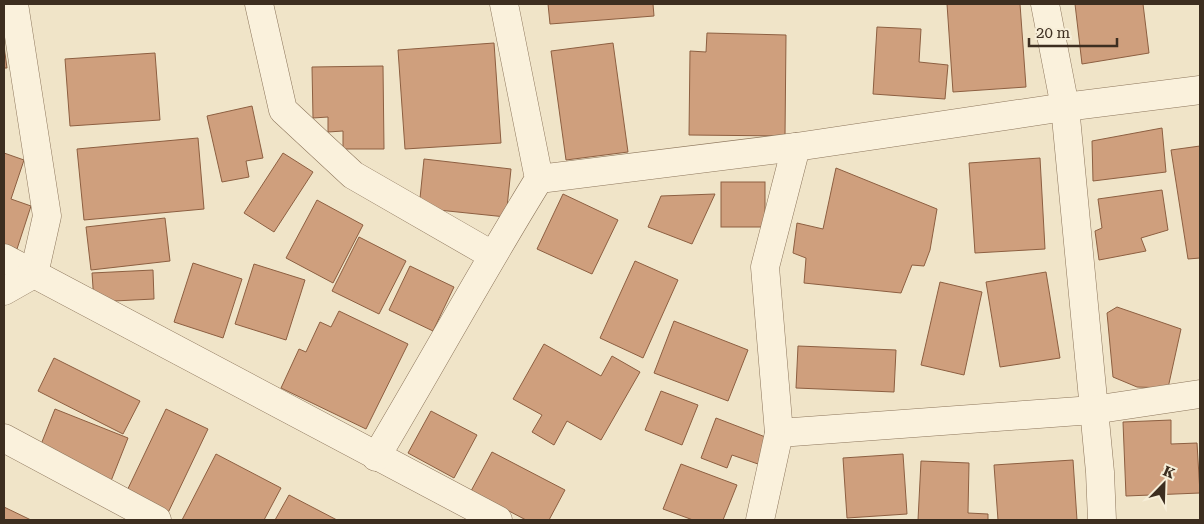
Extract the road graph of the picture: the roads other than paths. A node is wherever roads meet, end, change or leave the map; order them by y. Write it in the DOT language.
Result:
graph roads {
  1 [pos="14,4"];
  2 [pos="258,4"];
  3 [pos="504,4"];
  4 [pos="1044,4"];
  5 [pos="1200,90"];
  6 [pos="1065,107"];
  7 [pos="796,147"];
  8 [pos="539,180"];
  9 [pos="492,255"];
  10 [pos="4,258"];
  11 [pos="34,274"];
  12 [pos="4,291"];
  13 [pos="1200,394"];
  14 [pos="1093,410"];
  15 [pos="779,433"];
  16 [pos="4,438"];
  17 [pos="376,457"];
  18 [pos="157,520"];
  19 [pos="498,520"];
  20 [pos="760,520"];
  21 [pos="1102,520"];
  1 -- 11 [label="street"];
  2 -- 9 [label="street"];
  3 -- 8 [label="street"];
  4 -- 6 [label="street"];
  5 -- 6 [label="street"];
  6 -- 7 [label="street"];
  6 -- 14 [label="street"];
  7 -- 8 [label="street"];
  7 -- 15 [label="street"];
  8 -- 9 [label="street"];
  9 -- 17 [label="street"];
  10 -- 11 [label="street"];
  11 -- 12 [label="street"];
  11 -- 17 [label="street"];
  13 -- 14 [label="street"];
  14 -- 15 [label="street"];
  14 -- 21 [label="street"];
  15 -- 20 [label="street"];
  16 -- 18 [label="street"];
  17 -- 19 [label="street"];
}
